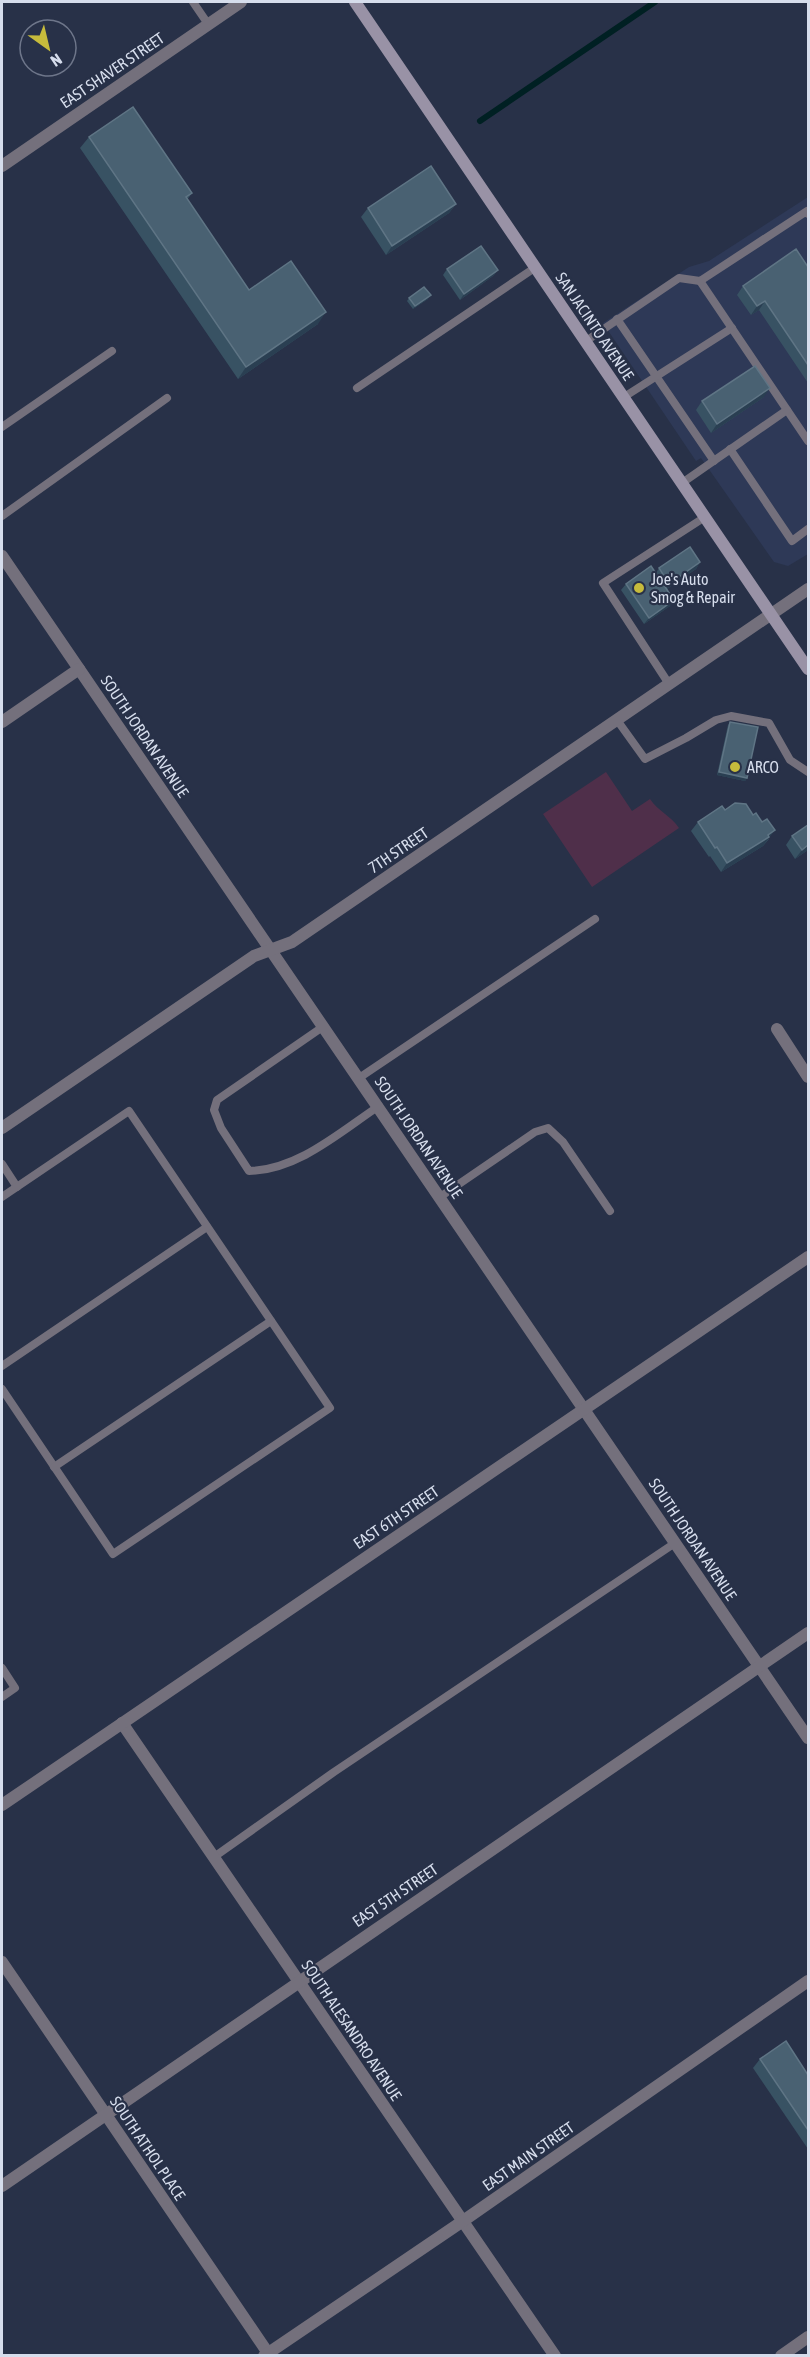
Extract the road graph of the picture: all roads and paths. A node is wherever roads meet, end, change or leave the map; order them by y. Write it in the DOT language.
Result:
graph roads {
  1 [pos="193,2"];
  2 [pos="241,2"];
  3 [pos="355,2"];
  4 [pos="208,24"];
  5 [pos="2,166"];
  6 [pos="808,214"];
  7 [pos="536,267"];
  8 [pos="700,281"];
  9 [pos="617,320"];
  10 [pos="732,328"];
  11 [pos="586,340"];
  12 [pos="112,351"];
  13 [pos="656,376"];
  14 [pos="357,388"];
  15 [pos="624,397"];
  16 [pos="167,398"];
  17 [pos="788,410"];
  18 [pos="2,427"];
  19 [pos="808,441"];
  20 [pos="730,449"];
  21 [pos="714,461"];
  22 [pos="682,483"];
  23 [pos="2,516"];
  24 [pos="705,517"];
  25 [pos="808,529"];
  26 [pos="2,556"];
  27 [pos="808,590"];
  28 [pos="772,614"];
  29 [pos="80,669"];
  30 [pos="808,669"];
  31 [pos="669,684"];
  32 [pos="617,720"];
  33 [pos="2,722"];
  34 [pos="808,772"];
  35 [pos="595,920"];
  36 [pos="272,950"];
  37 [pos="324,1026"];
  38 [pos="777,1029"];
  39 [pos="808,1077"];
  40 [pos="359,1078"];
  41 [pos="379,1106"];
  42 [pos="2,1128"];
  43 [pos="2,1164"];
  44 [pos="16,1187"];
  45 [pos="2,1197"];
  46 [pos="440,1197"];
  47 [pos="610,1211"];
  48 [pos="207,1227"];
  49 [pos="808,1257"];
  50 [pos="271,1320"];
  51 [pos="2,1366"];
  52 [pos="2,1389"];
  53 [pos="584,1409"];
  54 [pos="54,1467"];
  55 [pos="675,1543"];
  56 [pos="808,1632"];
  57 [pos="760,1666"];
  58 [pos="2,1668"];
  59 [pos="2,1697"];
  60 [pos="122,1723"];
  61 [pos="808,1738"];
  62 [pos="2,1805"];
  63 [pos="214,1857"];
  64 [pos="2,1962"];
  65 [pos="298,1981"];
  66 [pos="808,1982"];
  67 [pos="104,2114"];
  68 [pos="2,2186"];
  69 [pos="463,2221"];
  70 [pos="808,2337"];
  71 [pos="266,2354"];
  72 [pos="555,2355"];
  73 [pos="781,2355"];
  1 -- 4 [label="lane"];
  2 -- 4 [label="street, EAST SHAVER STREET"];
  3 -- 7 [label="main road, SAN JACINTO AVENUE"];
  4 -- 5 [label="street, EAST SHAVER STREET"];
  6 -- 8 [label="lane"];
  7 -- 11 [label="main road, SAN JACINTO AVENUE"];
  7 -- 14 [label="lane"];
  8 -- 9 [label="lane"];
  8 -- 10 [label="lane"];
  9 -- 11 [label="lane"];
  9 -- 13 [label="lane"];
  10 -- 13 [label="lane"];
  10 -- 17 [label="lane"];
  11 -- 15 [label="main road, SAN JACINTO AVENUE"];
  12 -- 18 [label="lane"];
  13 -- 15 [label="lane"];
  13 -- 21 [label="lane"];
  15 -- 22 [label="main road, SAN JACINTO AVENUE"];
  16 -- 23 [label="lane"];
  17 -- 19 [label="lane"];
  17 -- 20 [label="lane"];
  20 -- 21 [label="lane"];
  20 -- 25 [label="lane"];
  21 -- 22 [label="lane"];
  22 -- 24 [label="main road, SAN JACINTO AVENUE"];
  24 -- 28 [label="main road, SAN JACINTO AVENUE"];
  24 -- 31 [label="lane"];
  26 -- 29 [label="street, SOUTH JORDAN AVENUE"];
  27 -- 28 [label="street, 7TH STREET"];
  28 -- 30 [label="main road, SAN JACINTO AVENUE"];
  28 -- 31 [label="street, 7TH STREET"];
  29 -- 33 [label="street"];
  29 -- 36 [label="street, SOUTH JORDAN AVENUE"];
  31 -- 32 [label="street, 7TH STREET"];
  32 -- 34 [label="lane"];
  32 -- 36 [label="street, 7TH STREET"];
  35 -- 40 [label="lane"];
  36 -- 37 [label="street, SOUTH JORDAN AVENUE"];
  36 -- 42 [label="street, 7TH STREET"];
  37 -- 40 [label="street, SOUTH JORDAN AVENUE"];
  37 -- 41 [label="lane"];
  38 -- 39 [label="street"];
  40 -- 41 [label="street, SOUTH JORDAN AVENUE"];
  41 -- 46 [label="street, SOUTH JORDAN AVENUE"];
  43 -- 44 [label="lane"];
  44 -- 45 [label="lane"];
  44 -- 48 [label="lane"];
  46 -- 47 [label="lane"];
  46 -- 53 [label="street, SOUTH JORDAN AVENUE"];
  48 -- 50 [label="lane"];
  48 -- 51 [label="lane"];
  49 -- 53 [label="street, EAST 6TH STREET"];
  50 -- 54 [label="lane"];
  50 -- 54 [label="lane"];
  52 -- 54 [label="lane"];
  53 -- 55 [label="street, SOUTH JORDAN AVENUE"];
  53 -- 60 [label="street, EAST 6TH STREET"];
  55 -- 57 [label="street, SOUTH JORDAN AVENUE"];
  55 -- 63 [label="lane"];
  56 -- 57 [label="street, EAST 5TH STREET"];
  57 -- 61 [label="street, SOUTH JORDAN AVENUE"];
  57 -- 65 [label="street, EAST 5TH STREET"];
  58 -- 59 [label="lane"];
  60 -- 62 [label="street, EAST 6TH STREET"];
  60 -- 63 [label="street, SOUTH ALESANDRO AVENUE"];
  63 -- 65 [label="street, SOUTH ALESANDRO AVENUE"];
  64 -- 67 [label="street, SOUTH ATHOL PLACE"];
  65 -- 67 [label="street, EAST 5TH STREET"];
  65 -- 69 [label="street, SOUTH ALESANDRO AVENUE"];
  66 -- 69 [label="street, EAST MAIN STREET"];
  67 -- 68 [label="street, EAST 5TH STREET"];
  67 -- 71 [label="street, SOUTH ATHOL PLACE"];
  69 -- 71 [label="street, EAST MAIN STREET"];
  69 -- 72 [label="street, SOUTH ALESANDRO AVENUE"];
  70 -- 73 [label="street"];
}
